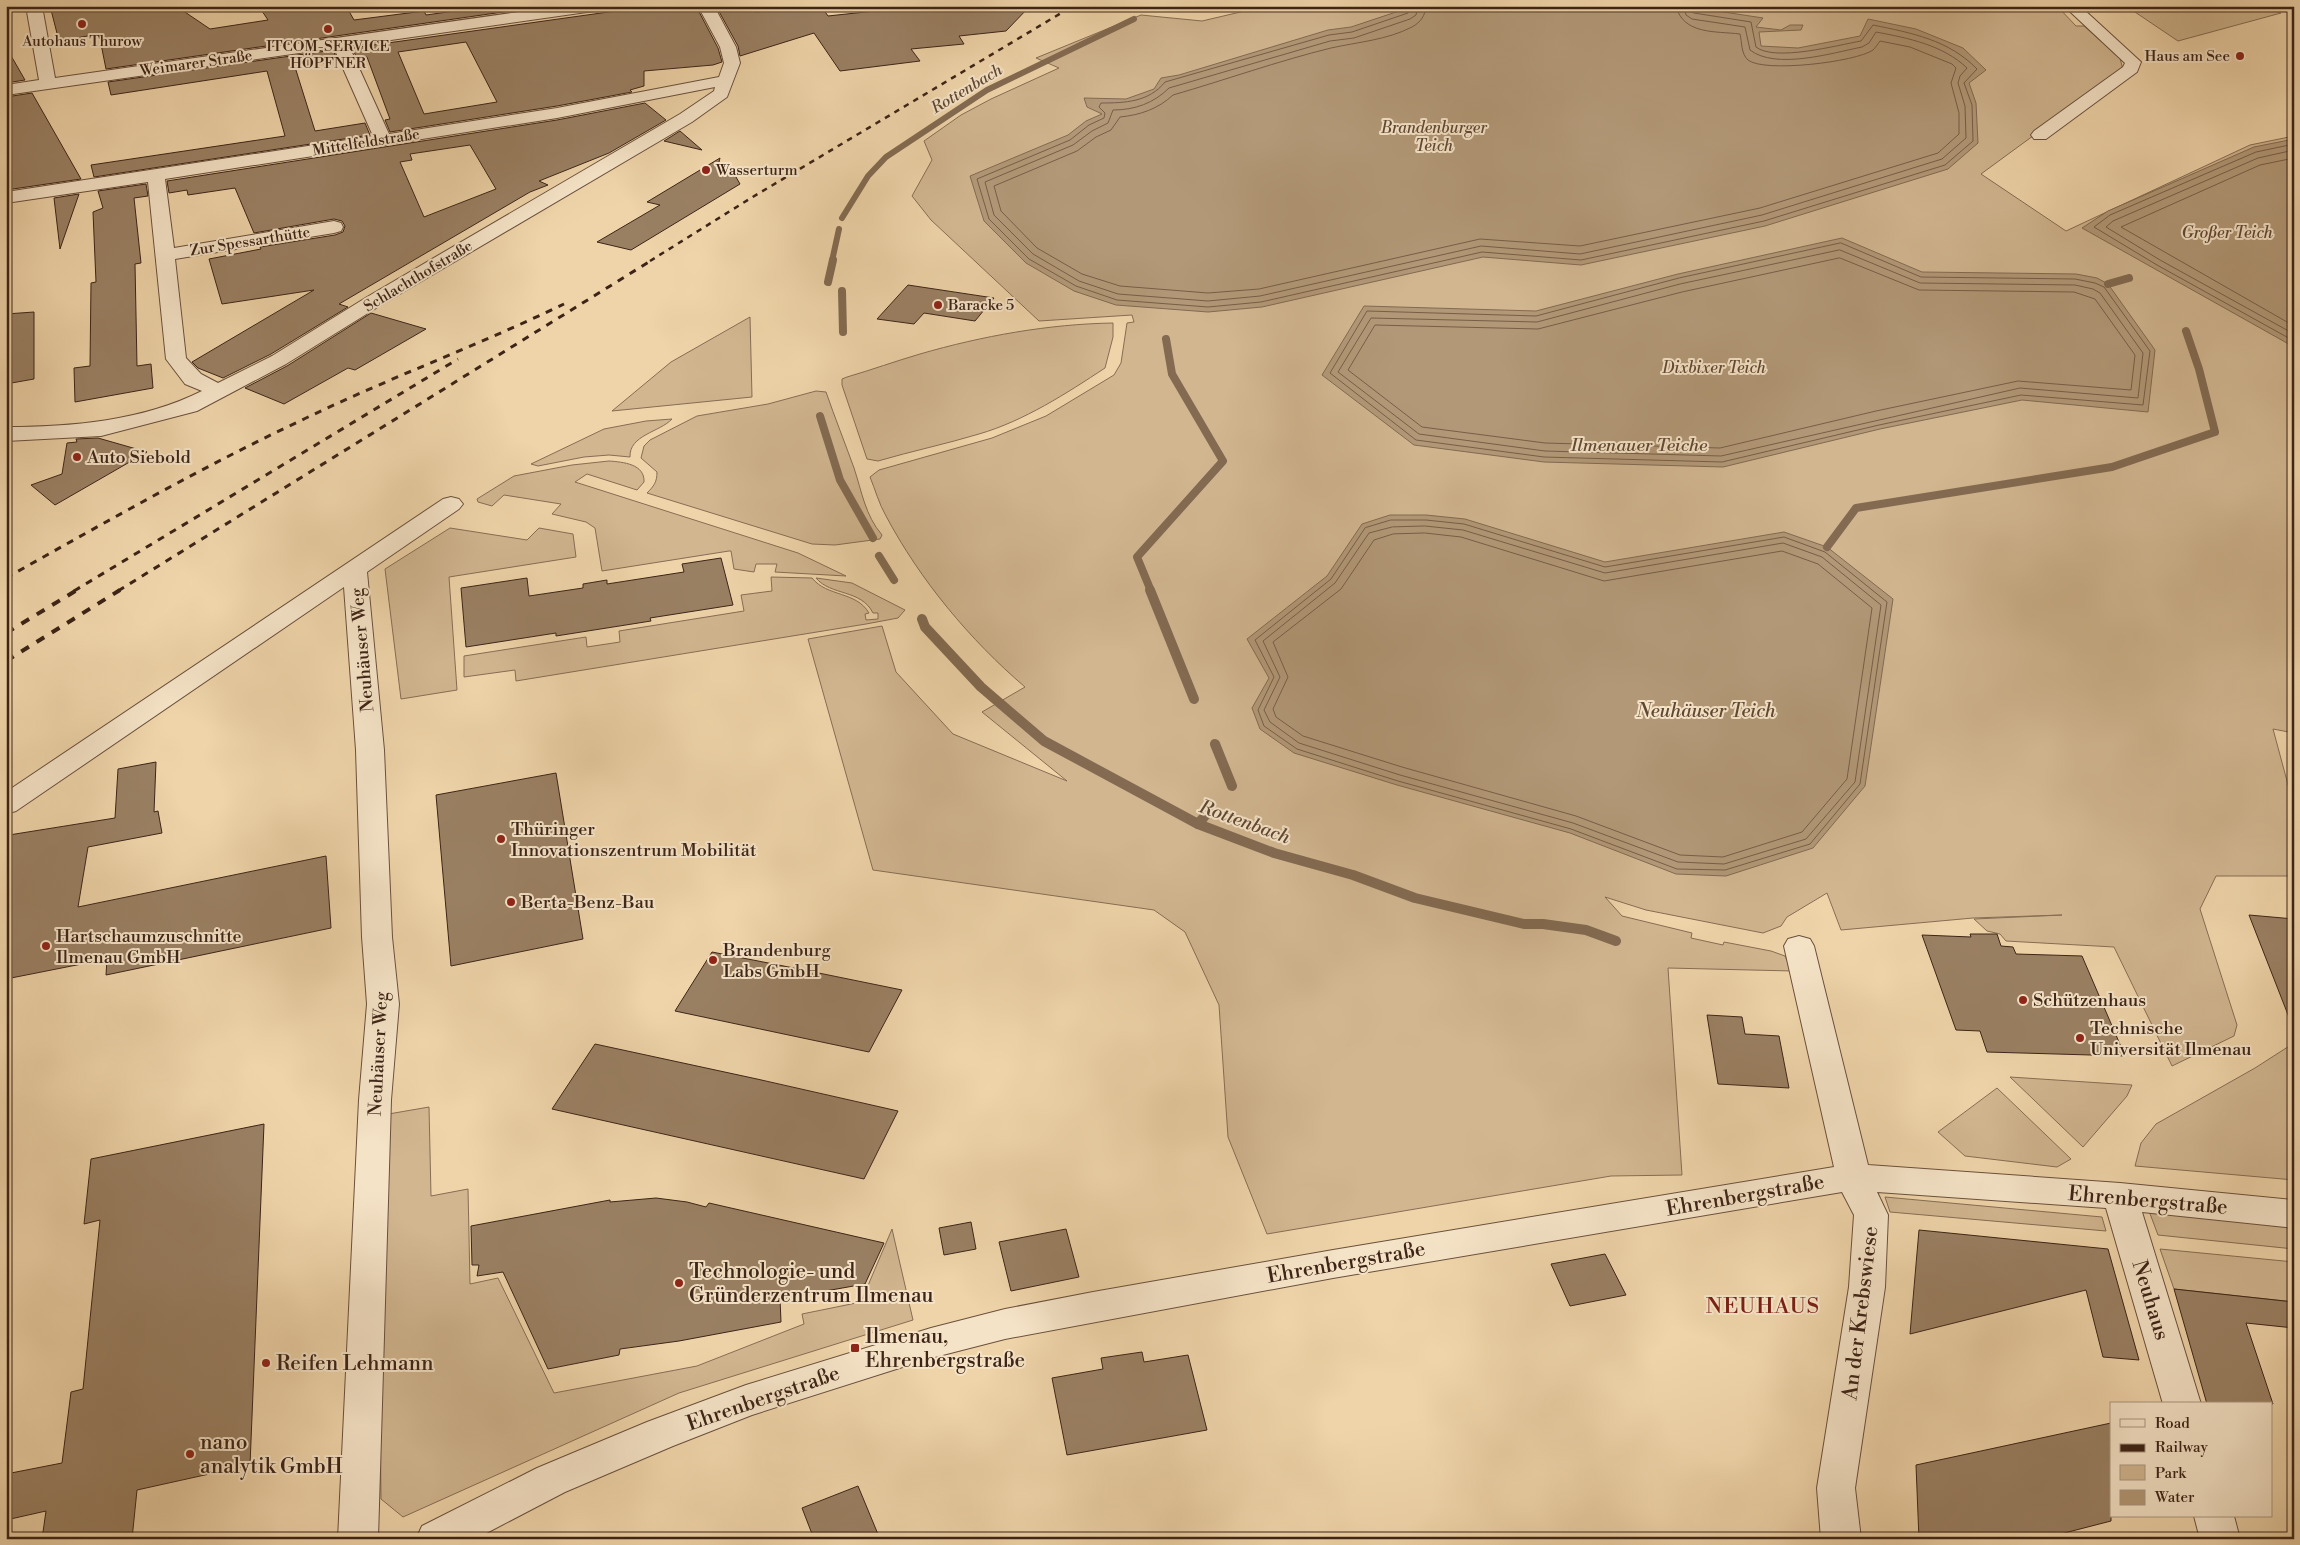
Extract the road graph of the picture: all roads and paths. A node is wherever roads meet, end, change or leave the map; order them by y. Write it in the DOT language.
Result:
graph roads {
  1 [pos="34,6"];
  2 [pos="594,6"];
  3 [pos="706,6"];
  4 [pos="2071,6"];
  5 [pos="556,9"];
  6 [pos="339,42"];
  7 [pos="725,80"];
  8 [pos="48,84"];
  9 [pos="6,90"];
  10 [pos="2040,135"];
  11 [pos="383,140"];
  12 [pos="156,175"];
  13 [pos="6,198"];
  14 [pos="334,227"];
  15 [pos="165,255"];
  16 [pos="219,391"];
  17 [pos="6,434"];
  18 [pos="451,504"];
  19 [pos="355,570"];
  20 [pos="6,805"];
  21 [pos="1799,946"];
  22 [pos="1852,1177"];
  23 [pos="2120,1196"];
  24 [pos="2294,1214"];
  25 [pos="2181,1402"];
  26 [pos="2215,1518"];
  27 [pos="358,1539"];
  28 [pos="436,1539"];
  29 [pos="1841,1539"];
  30 [pos="2220,1539"];
  1 -- 8 [label="street"];
  2 -- 5 [label="street, Weimarer Straße"];
  3 -- 7 [label="street, Schlachthofstraße"];
  4 -- 10 [label="street"];
  5 -- 6 [label="street, Weimarer Straße"];
  6 -- 8 [label="street, Weimarer Straße"];
  6 -- 11 [label="street"];
  7 -- 11 [label="street, Mittelfeldstraße"];
  7 -- 16 [label="street, Schlachthofstraße"];
  8 -- 9 [label="street, Weimarer Straße"];
  11 -- 12 [label="street, Mittelfeldstraße"];
  12 -- 13 [label="street, Mittelfeldstraße"];
  12 -- 15 [label="street, Zur Spessarthütte"];
  14 -- 15 [label="street, Zur Spessarthütte"];
  15 -- 16 [label="street, Zur Spessarthütte"];
  16 -- 17 [label="street, Schlachthofstraße"];
  18 -- 19 [label="street, Neuhäuser Weg"];
  19 -- 20 [label="street, Neuhäuser Weg"];
  19 -- 27 [label="street, Neuhäuser Weg"];
  21 -- 22 [label="street, An der Krebswiese"];
  22 -- 23 [label="street, Ehrenbergstraße"];
  22 -- 28 [label="street, Ehrenbergstraße"];
  22 -- 29 [label="street, An der Krebswiese"];
  23 -- 24 [label="street, Ehrenbergstraße"];
  23 -- 25 [label="street, Neuhaus"];
  26 -- 30 [label="street"];
}
